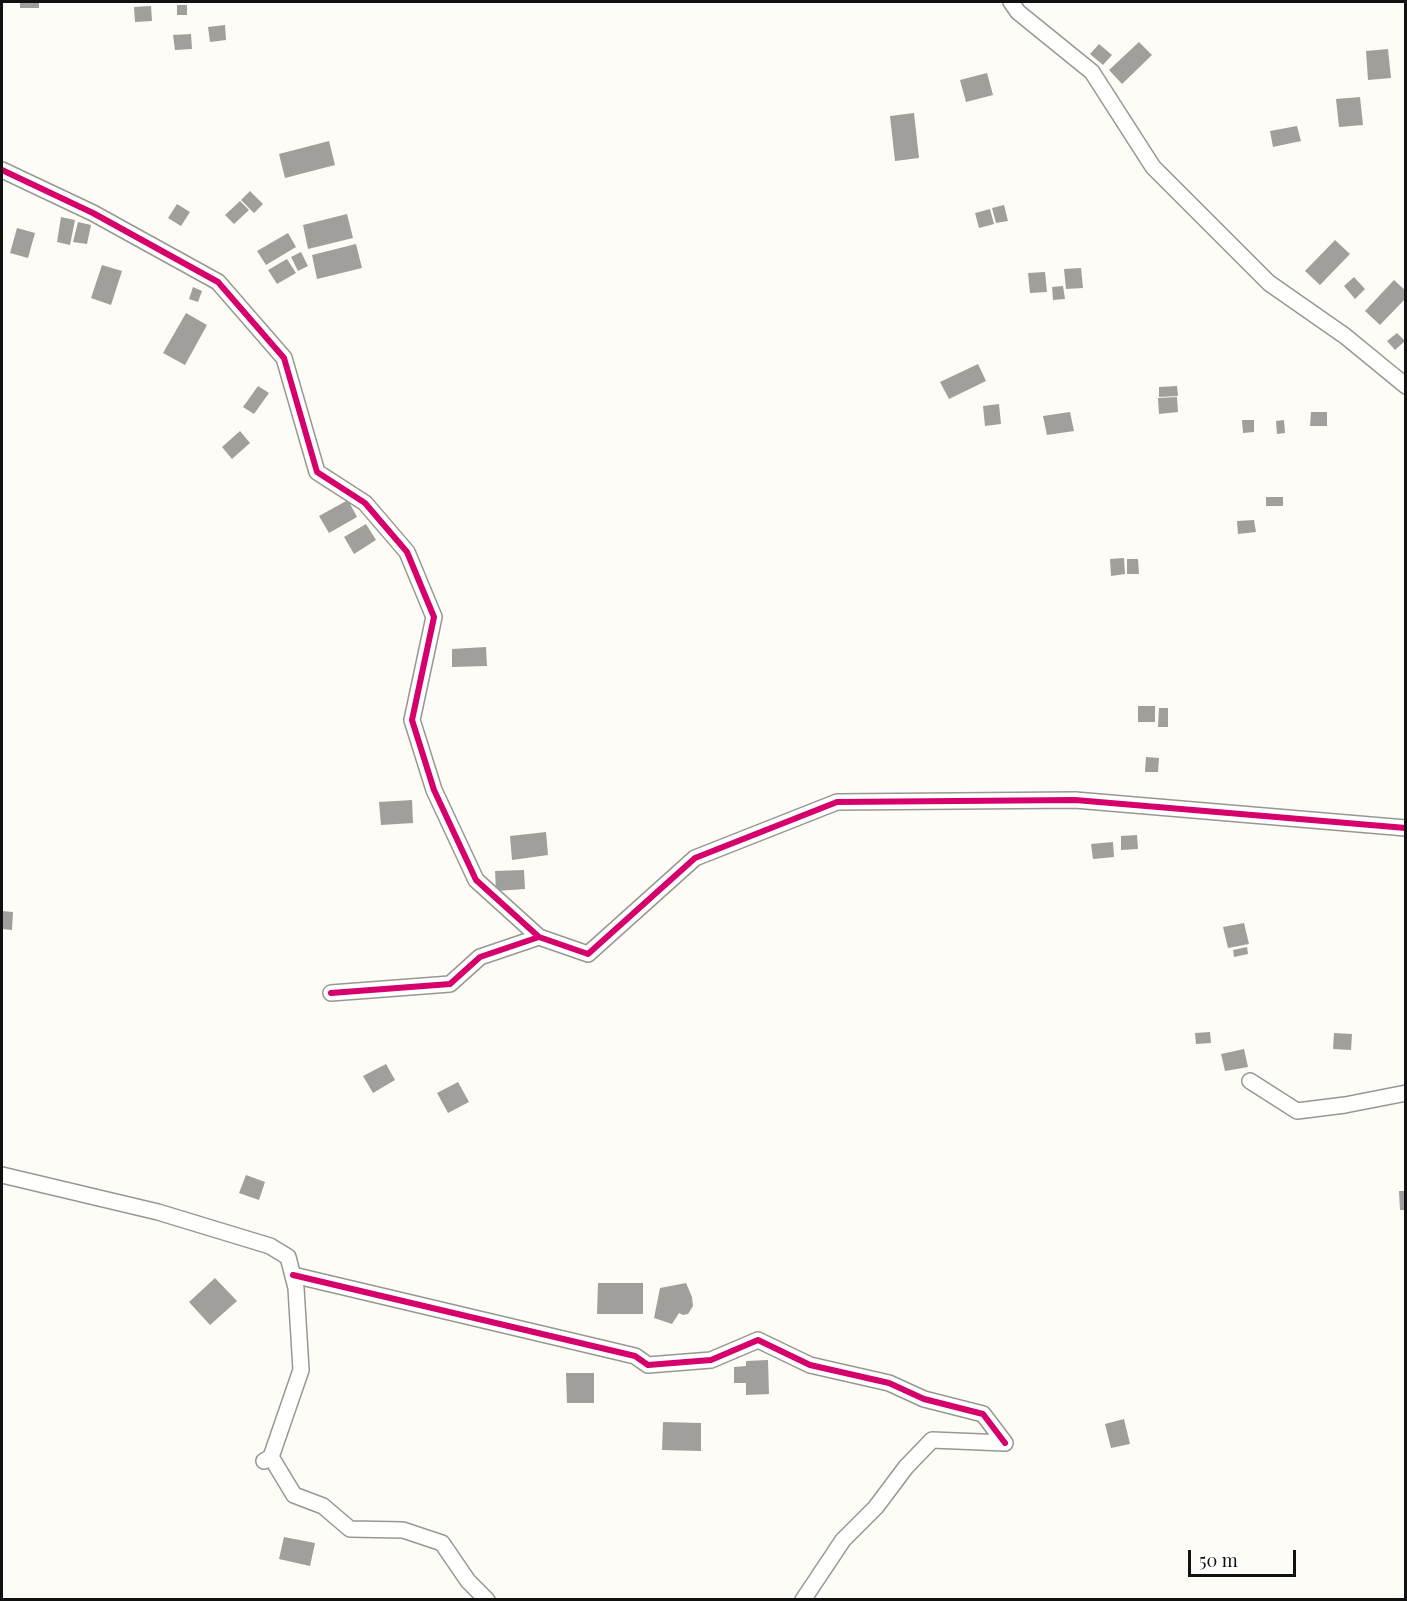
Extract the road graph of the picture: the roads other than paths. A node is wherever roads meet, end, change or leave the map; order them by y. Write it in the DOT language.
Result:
graph roads {
  1 [pos="1011,2"];
  2 [pos="2,170"];
  3 [pos="1406,386"];
  4 [pos="1406,828"];
  5 [pos="539,937"];
  6 [pos="331,993"];
  7 [pos="1250,1081"];
  8 [pos="1406,1093"];
  9 [pos="2,1175"];
  10 [pos="292,1275"];
  11 [pos="487,1599"];
  12 [pos="803,1599"];
  1 -- 3 [label="street"];
  2 -- 5 [label="street"];
  4 -- 5 [label="street"];
  5 -- 6 [label="street"];
  7 -- 8 [label="street"];
  9 -- 10 [label="street"];
  10 -- 11 [label="street"];
  10 -- 12 [label="street"];
}
